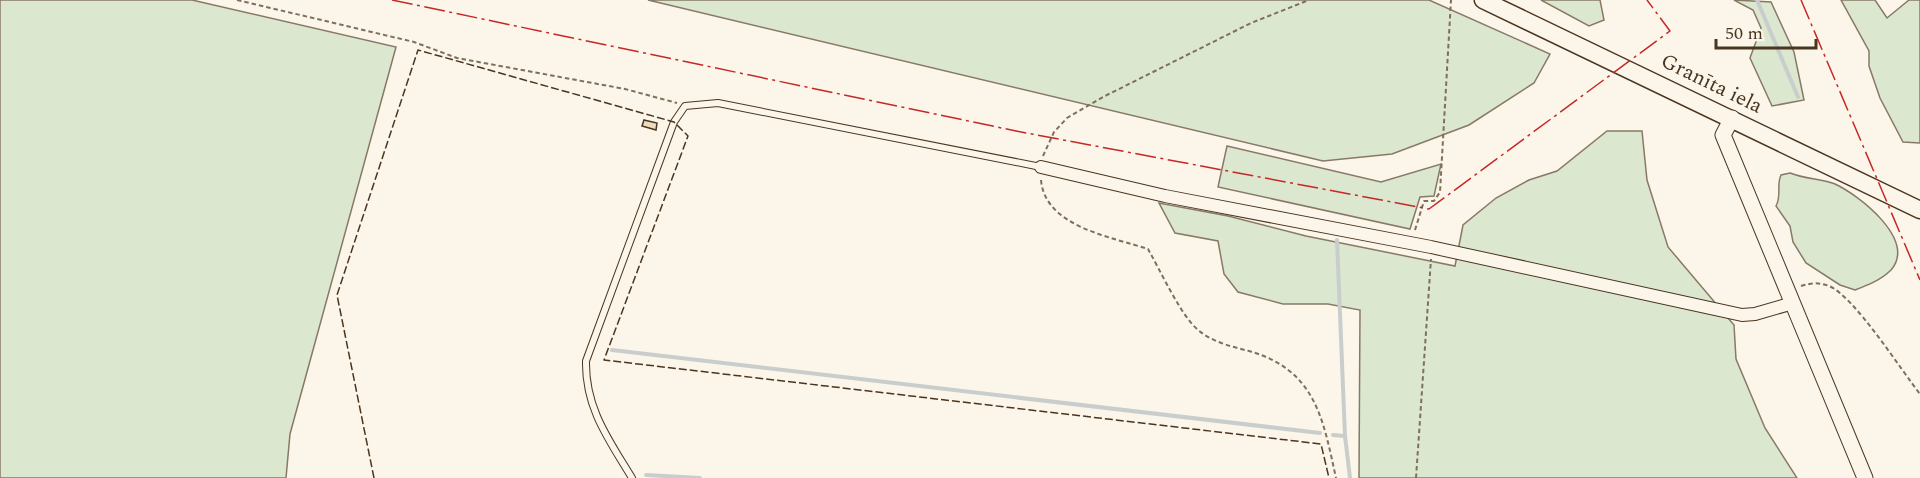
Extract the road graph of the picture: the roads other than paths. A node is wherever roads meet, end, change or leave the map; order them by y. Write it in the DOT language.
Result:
graph roads {
  1 [pos="1483,0"];
  2 [pos="1732,118"];
  3 [pos="1041,167"];
  4 [pos="1920,210"];
  5 [pos="1790,296"];
  6 [pos="632,478"];
  7 [pos="1865,478"];
  1 -- 2 [label="main road, Granīta iela"];
  2 -- 4 [label="main road, Granīta iela"];
  2 -- 5 [label="street"];
  3 -- 5 [label="street"];
  3 -- 6 [label="lane"];
  5 -- 7 [label="street"];
}
